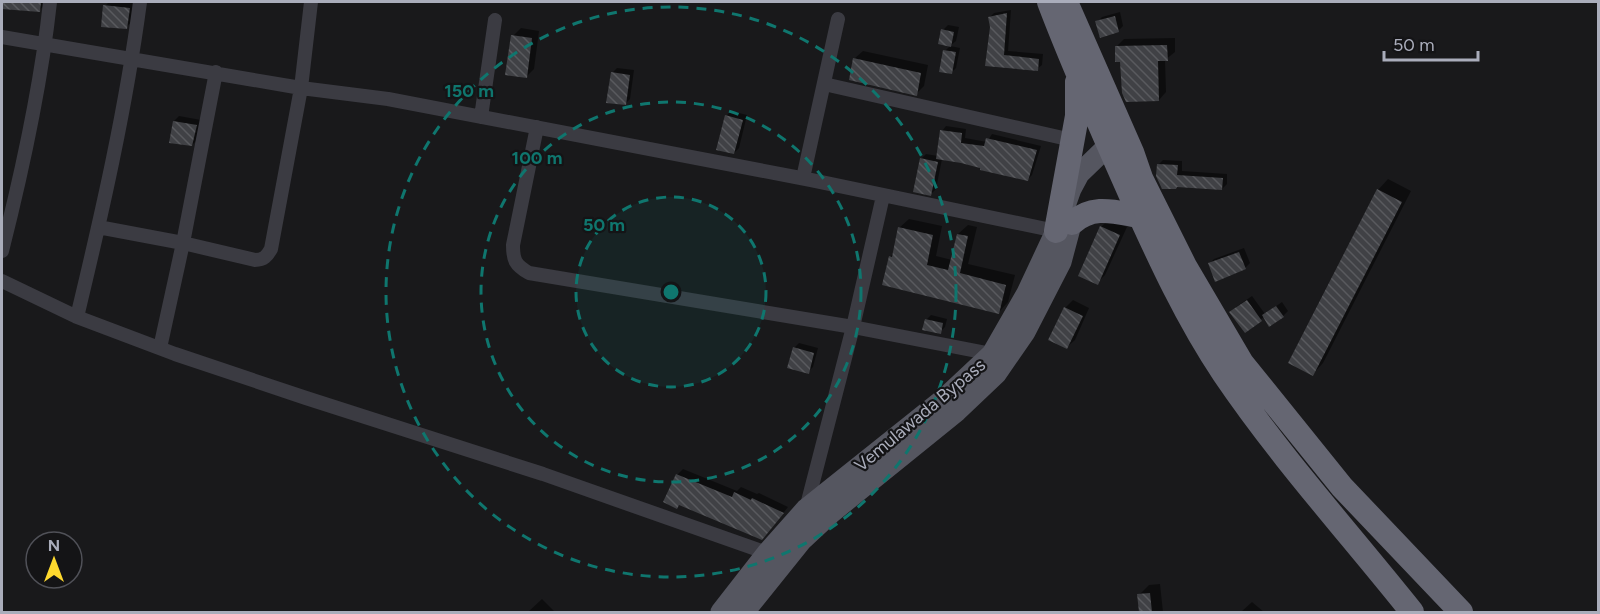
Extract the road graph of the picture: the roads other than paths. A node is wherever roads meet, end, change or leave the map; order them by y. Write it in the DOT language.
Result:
graph roads {
  1 [pos="50,2"];
  2 [pos="140,2"];
  3 [pos="311,2"];
  4 [pos="1049,2"];
  5 [pos="1066,2"];
  6 [pos="838,19"];
  7 [pos="495,20"];
  8 [pos="2,37"];
  9 [pos="46,44"];
  10 [pos="132,60"];
  11 [pos="216,72"];
  12 [pos="1077,75"];
  13 [pos="824,84"];
  14 [pos="301,88"];
  15 [pos="481,117"];
  16 [pos="537,127"];
  17 [pos="1072,140"];
  18 [pos="1120,149"];
  19 [pos="803,178"];
  20 [pos="883,196"];
  21 [pos="1140,216"];
  22 [pos="98,226"];
  23 [pos="1064,227"];
  24 [pos="183,243"];
  25 [pos="2,251"];
  26 [pos="2,281"];
  27 [pos="77,317"];
  28 [pos="853,327"];
  29 [pos="160,348"];
  30 [pos="992,354"];
  31 [pos="806,509"];
  32 [pos="767,554"];
  33 [pos="721,612"];
  34 [pos="744,612"];
  35 [pos="1413,612"];
  36 [pos="1461,612"];
  1 -- 9 [label="street"];
  2 -- 10 [label="street"];
  3 -- 14 [label="street"];
  4 -- 12 [label="highway"];
  5 -- 18 [label="highway"];
  6 -- 13 [label="street"];
  7 -- 15 [label="street"];
  8 -- 9 [label="street"];
  9 -- 10 [label="street"];
  9 -- 25 [label="street"];
  10 -- 11 [label="street"];
  10 -- 22 [label="street"];
  11 -- 14 [label="street"];
  11 -- 24 [label="street"];
  12 -- 17 [label="highway"];
  12 -- 18 [label="highway"];
  13 -- 17 [label="street"];
  13 -- 19 [label="street"];
  14 -- 15 [label="street"];
  14 -- 24 [label="street"];
  15 -- 16 [label="street"];
  16 -- 19 [label="street"];
  16 -- 28 [label="street"];
  17 -- 23 [label="highway"];
  18 -- 21 [label="highway"];
  18 -- 23 [label="main road, Vemulawada Bypass"];
  18 -- 36 [label="highway"];
  19 -- 20 [label="street"];
  20 -- 23 [label="street"];
  20 -- 28 [label="street"];
  21 -- 23 [label="highway"];
  21 -- 35 [label="highway"];
  22 -- 24 [label="street"];
  22 -- 27 [label="street"];
  23 -- 30 [label="main road, Vemulawada Bypass"];
  23 -- 34 [label="main road, Vemulawada Bypass"];
  24 -- 29 [label="street"];
  26 -- 27 [label="street"];
  27 -- 29 [label="street"];
  28 -- 30 [label="street"];
  28 -- 31 [label="street"];
  29 -- 32 [label="street"];
  30 -- 31 [label="main road, Vemulawada Bypass"];
  31 -- 32 [label="main road, Vemulawada Bypass"];
  32 -- 33 [label="main road, Vemulawada Bypass"];
}
